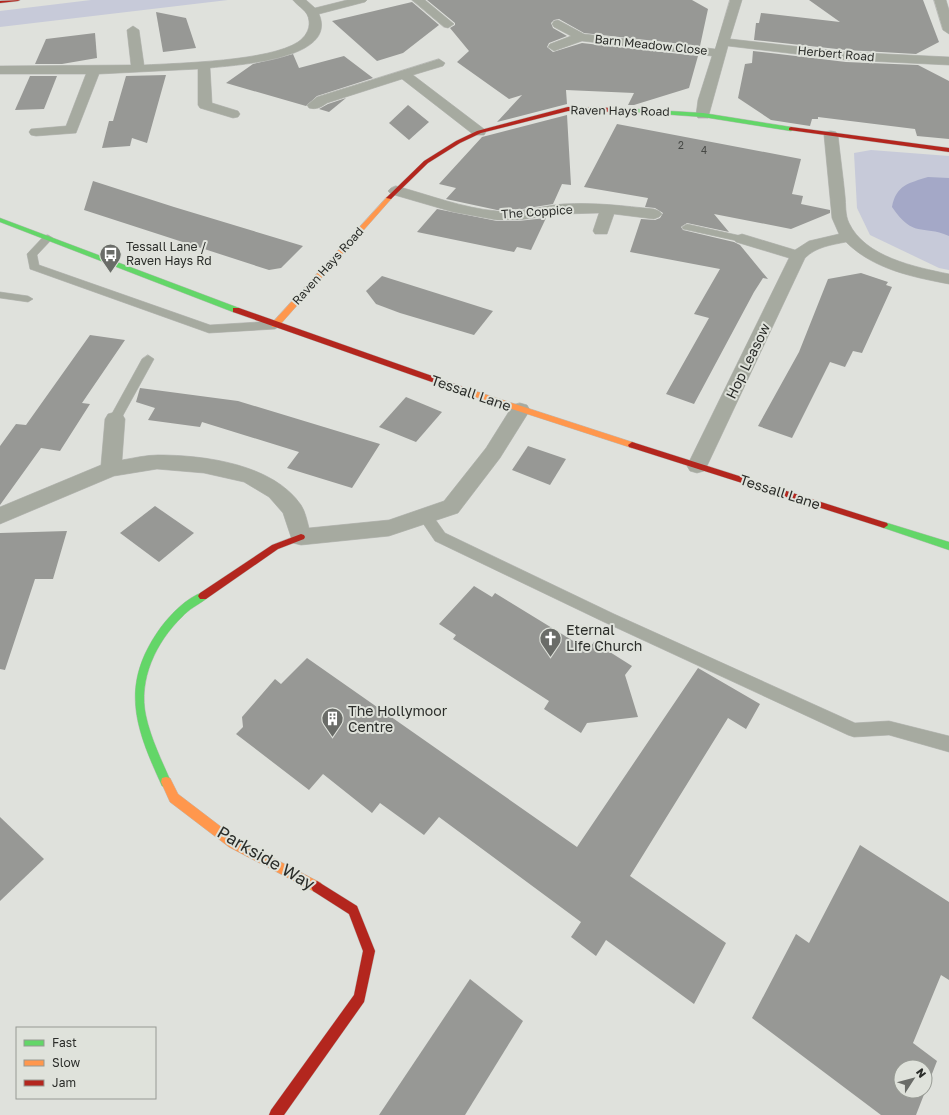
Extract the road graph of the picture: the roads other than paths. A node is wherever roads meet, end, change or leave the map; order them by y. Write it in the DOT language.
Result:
graph roads {
  1 [pos="18,0"];
  2 [pos="299,0"];
  3 [pos="361,0"];
  4 [pos="418,0"];
  5 [pos="736,0"];
  6 [pos="940,0"];
  7 [pos="0,2"];
  8 [pos="312,12"];
  9 [pos="448,24"];
  10 [pos="558,24"];
  11 [pos="133,30"];
  12 [pos="949,30"];
  13 [pos="581,37"];
  14 [pos="722,47"];
  15 [pos="554,48"];
  16 [pos="949,61"];
  17 [pos="439,63"];
  18 [pos="204,65"];
  19 [pos="138,69"];
  20 [pos="0,70"];
  21 [pos="94,71"];
  22 [pos="405,74"];
  23 [pos="314,105"];
  24 [pos="233,114"];
  25 [pos="703,115"];
  26 [pos="36,132"];
  27 [pos="479,132"];
  28 [pos="831,136"];
  29 [pos="949,150"];
  30 [pos="396,191"];
  31 [pos="608,208"];
  32 [pos="654,214"];
  33 [pos="0,220"];
  34 [pos="687,227"];
  35 [pos="601,231"];
  36 [pos="849,236"];
  37 [pos="48,238"];
  38 [pos="742,239"];
  39 [pos="798,256"];
  40 [pos="949,279"];
  41 [pos="0,295"];
  42 [pos="28,299"];
  43 [pos="275,325"];
  44 [pos="148,359"];
  45 [pos="520,410"];
  46 [pos="115,419"];
  47 [pos="697,466"];
  48 [pos="111,469"];
  49 [pos="0,516"];
  50 [pos="425,516"];
  51 [pos="301,537"];
  52 [pos="949,546"];
  53 [pos="949,744"];
  54 [pos="276,1115"];
  1 -- 7 [label="street"];
  2 -- 8 [label="street"];
  3 -- 8 [label="street"];
  4 -- 9 [label="street"];
  5 -- 14 [label="street"];
  6 -- 12 [label="street"];
  8 -- 18 [label="street"];
  10 -- 13 [label="street, Barn Meadow Close"];
  11 -- 19 [label="street"];
  13 -- 14 [label="street, Barn Meadow Close"];
  13 -- 15 [label="street, Barn Meadow Close"];
  14 -- 16 [label="street, Herbert Road"];
  14 -- 25 [label="street"];
  17 -- 22 [label="street"];
  18 -- 19 [label="street"];
  18 -- 24 [label="street"];
  19 -- 21 [label="street"];
  20 -- 21 [label="street"];
  21 -- 26 [label="street"];
  22 -- 23 [label="street"];
  22 -- 27 [label="street"];
  25 -- 27 [label="street, Raven Hays Road"];
  25 -- 28 [label="street, Raven Hays Road"];
  27 -- 30 [label="street, Raven Hays Road"];
  28 -- 29 [label="street, Raven Hays Road"];
  28 -- 36 [label="street"];
  30 -- 31 [label="street, The Coppice"];
  30 -- 43 [label="street, Raven Hays Road"];
  31 -- 32 [label="street, The Coppice"];
  31 -- 35 [label="street"];
  33 -- 37 [label="street, Tessall Lane"];
  34 -- 38 [label="lane"];
  36 -- 39 [label="street"];
  36 -- 40 [label="street"];
  37 -- 43 [label="street, Tessall Lane"];
  37 -- 43 [label="lane"];
  38 -- 39 [label="street"];
  39 -- 47 [label="street, Hop Leasow"];
  41 -- 42 [label="lane"];
  43 -- 45 [label="street, Tessall Lane"];
  44 -- 46 [label="lane"];
  45 -- 47 [label="street, Tessall Lane"];
  45 -- 50 [label="street"];
  46 -- 48 [label="street"];
  47 -- 52 [label="street, Tessall Lane"];
  48 -- 49 [label="street"];
  48 -- 51 [label="street"];
  50 -- 51 [label="street"];
  50 -- 53 [label="lane"];
  51 -- 54 [label="street, Parkside Way"];
}
